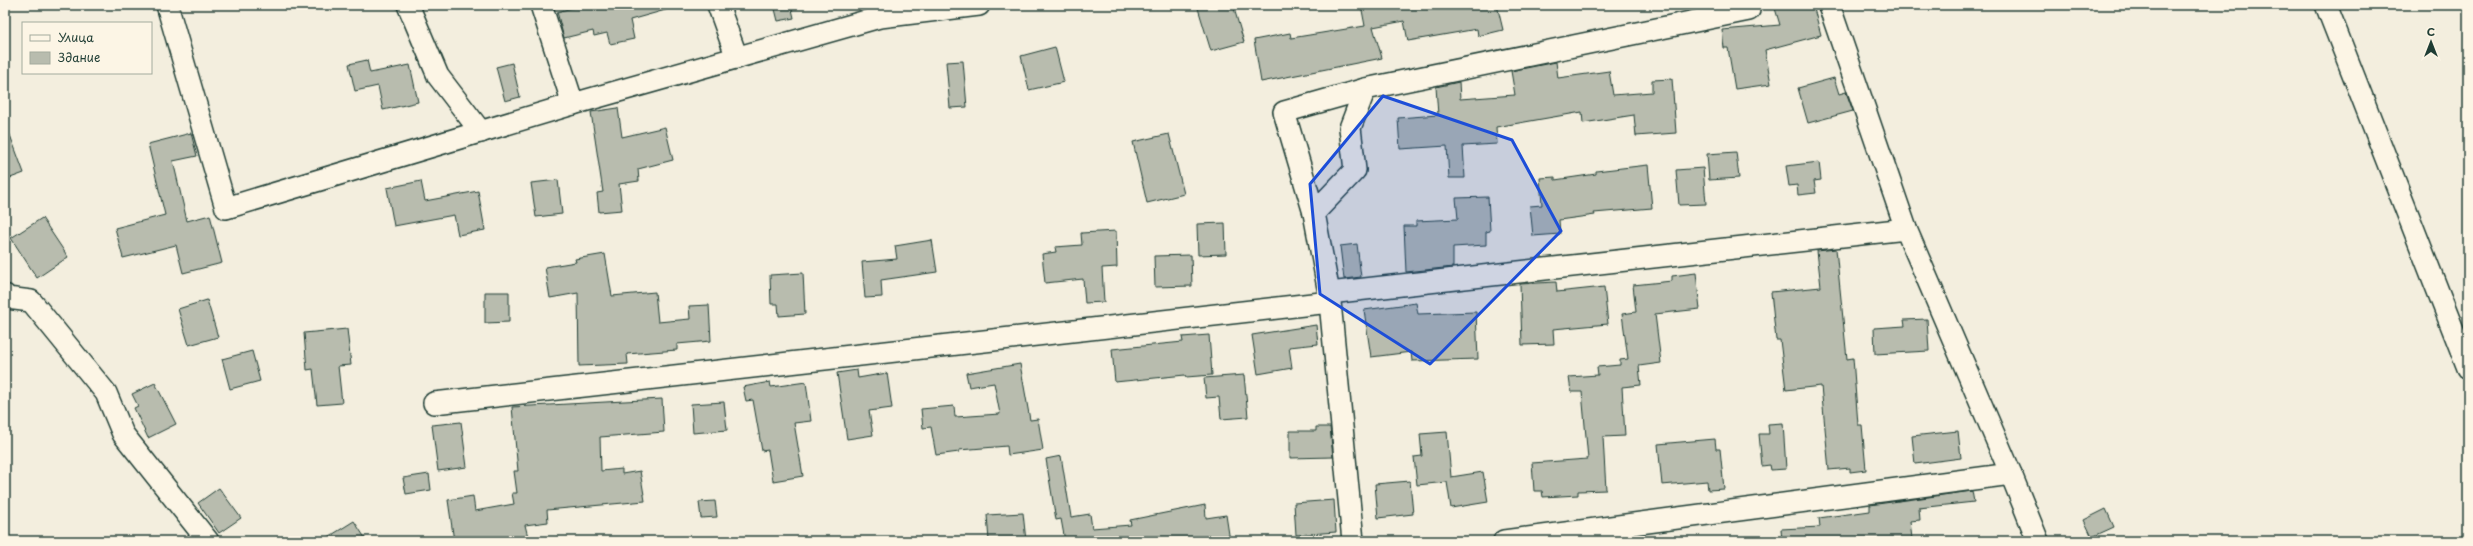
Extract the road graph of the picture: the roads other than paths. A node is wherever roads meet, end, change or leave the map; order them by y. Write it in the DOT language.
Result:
graph roads {
  1 [pos="167,5"];
  2 [pos="408,5"];
  3 [pos="542,5"];
  4 [pos="718,5"];
  5 [pos="979,5"];
  6 [pos="1747,5"];
  7 [pos="1829,5"];
  8 [pos="2326,5"];
  9 [pos="737,58"];
  10 [pos="1365,89"];
  11 [pos="573,104"];
  12 [pos="481,132"];
  13 [pos="1314,213"];
  14 [pos="1906,229"];
  15 [pos="5,295"];
  16 [pos="1330,297"];
  17 [pos="2468,368"];
  18 [pos="434,403"];
  19 [pos="2011,474"];
  20 [pos="208,541"];
  21 [pos="1353,541"];
  22 [pos="1504,541"];
  23 [pos="2038,541"];
  1 -- 12 [label="street"];
  2 -- 12 [label="street"];
  3 -- 11 [label="street"];
  4 -- 9 [label="street"];
  5 -- 9 [label="street"];
  6 -- 10 [label="street"];
  7 -- 14 [label="street"];
  8 -- 17 [label="street"];
  9 -- 11 [label="street"];
  10 -- 13 [label="street"];
  10 -- 13 [label="street"];
  11 -- 12 [label="street"];
  13 -- 16 [label="street"];
  14 -- 16 [label="street"];
  14 -- 19 [label="street"];
  15 -- 20 [label="street"];
  16 -- 18 [label="street"];
  16 -- 21 [label="street"];
  19 -- 22 [label="street"];
  19 -- 23 [label="street"];
}
